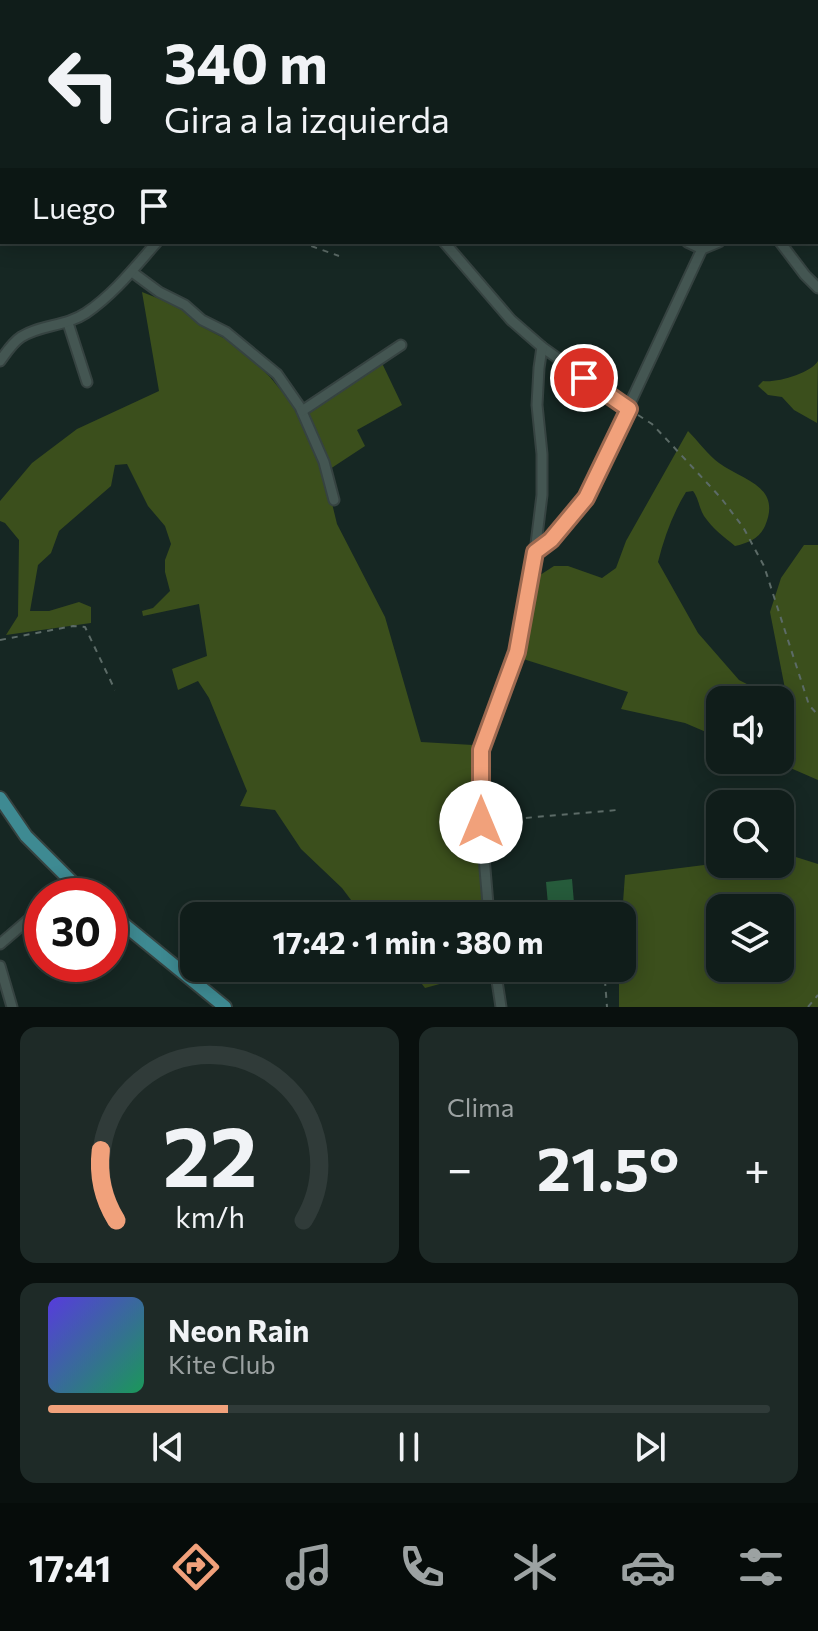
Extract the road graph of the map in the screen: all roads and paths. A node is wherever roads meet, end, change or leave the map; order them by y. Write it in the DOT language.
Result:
graph roads {
  1 [pos="152,244"];
  2 [pos="306,244"];
  3 [pos="446,244"];
  4 [pos="691,244"];
  5 [pos="714,244"];
  6 [pos="782,244"];
  7 [pos="702,249"];
  8 [pos="339,256"];
  9 [pos="132,272"];
  10 [pos="818,288"];
  11 [pos="68,323"];
  12 [pos="401,345"];
  13 [pos="542,347"];
  14 [pos="0,361"];
  15 [pos="87,382"];
  16 [pos="629,409"];
  17 [pos="302,411"];
  18 [pos="334,500"];
  19 [pos="535,552"];
  20 [pos="0,640"];
  21 [pos="115,690"];
  22 [pos="818,715"];
  23 [pos="1,802"];
  24 [pos="617,810"];
  25 [pos="481,822"];
  26 [pos="68,878"];
  27 [pos="488,902"];
  28 [pos="24,923"];
  29 [pos="128,928"];
  30 [pos="0,944"];
  31 [pos="0,966"];
  32 [pos="497,982"];
  33 [pos="605,982"];
  34 [pos="818,995"];
  35 [pos="12,1007"];
  36 [pos="225,1007"];
  37 [pos="501,1007"];
  38 [pos="607,1007"];
  39 [pos="808,1007"];
  1 -- 9 [label="street"];
  2 -- 8 [label="path"];
  3 -- 13 [label="street"];
  4 -- 7 [label="street"];
  5 -- 7 [label="street"];
  6 -- 10 [label="street"];
  7 -- 16 [label="street"];
  9 -- 11 [label="street"];
  9 -- 17 [label="street"];
  11 -- 14 [label="street"];
  11 -- 15 [label="street"];
  12 -- 17 [label="street"];
  13 -- 16 [label="street"];
  13 -- 19 [label="street"];
  16 -- 19 [label="street"];
  16 -- 22 [label="path"];
  17 -- 18 [label="street"];
  19 -- 25 [label="street"];
  20 -- 21 [label="path"];
  23 -- 26 [label="main road"];
  24 -- 25 [label="path"];
  25 -- 27 [label="street"];
  28 -- 30 [label="street"];
  29 -- 36 [label="main road"];
  31 -- 35 [label="street"];
  32 -- 37 [label="street"];
  33 -- 38 [label="path"];
  34 -- 39 [label="path"];
}
